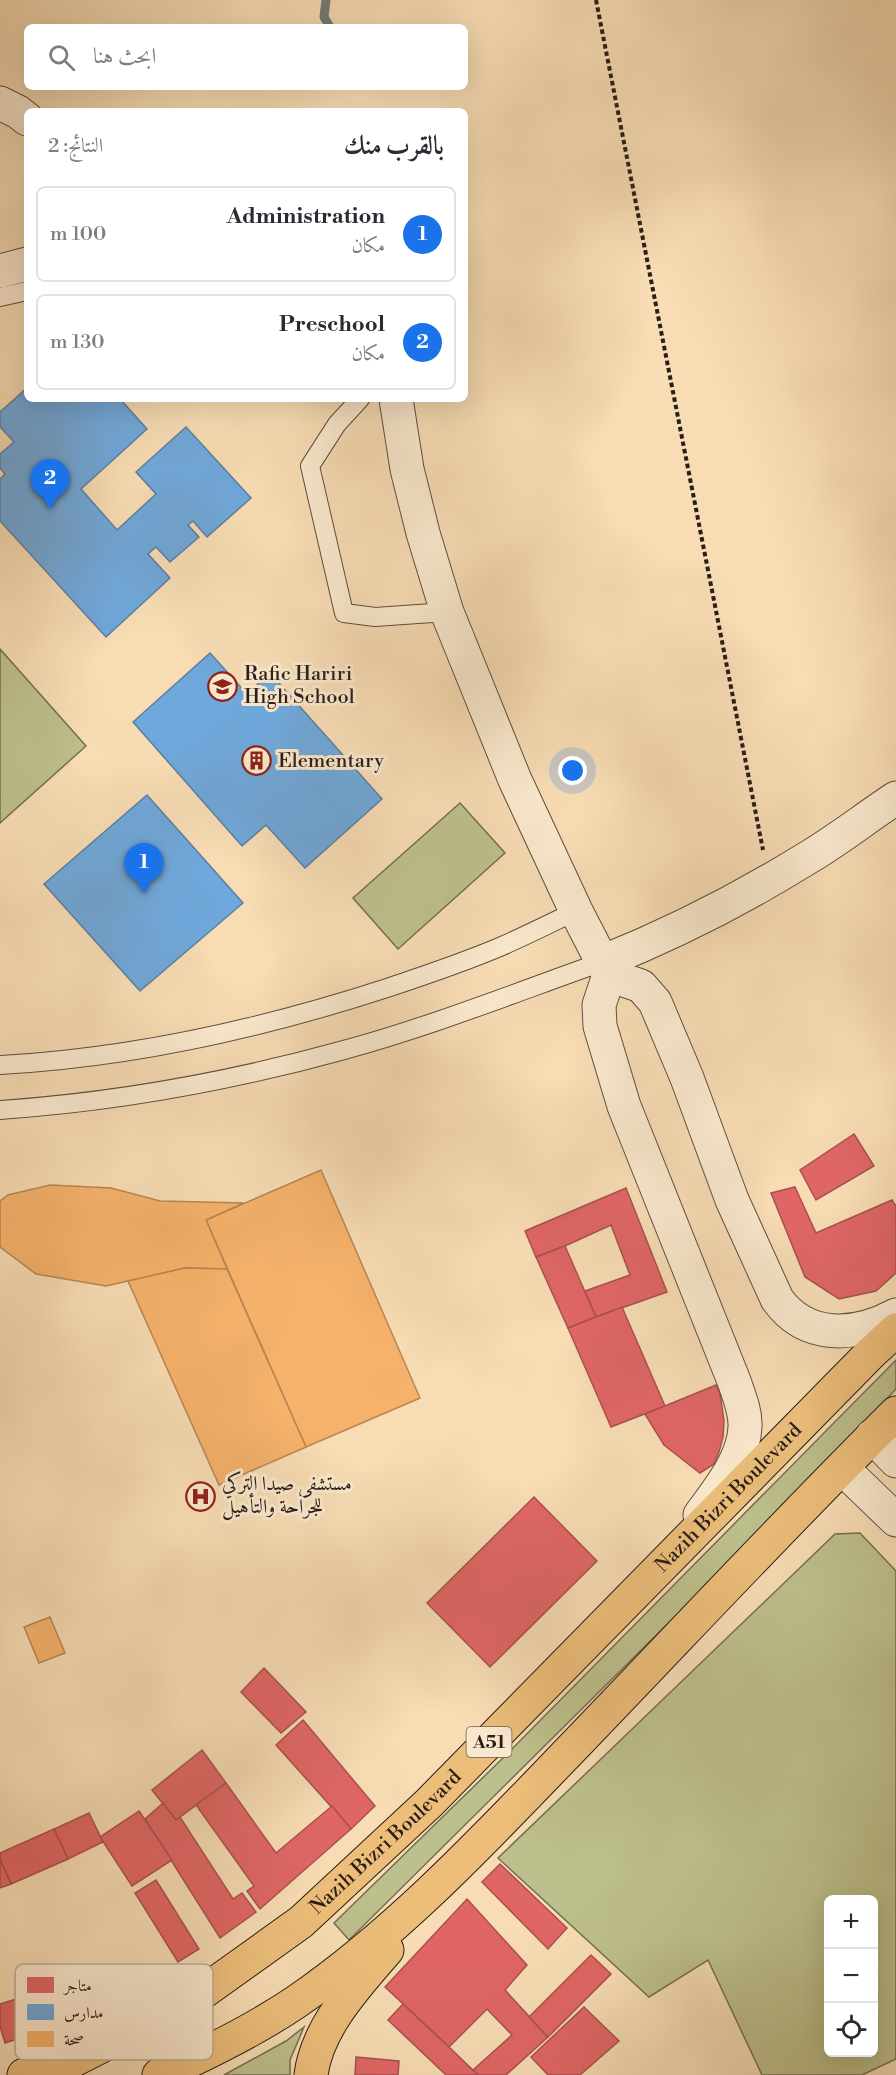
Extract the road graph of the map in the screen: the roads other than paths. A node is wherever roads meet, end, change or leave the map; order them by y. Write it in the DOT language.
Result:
graph roads {
  1 [pos="0,103"];
  2 [pos="24,117"];
  3 [pos="24,265"];
  4 [pos="0,271"];
  5 [pos="24,292"];
  6 [pos="0,297"];
  7 [pos="357,402"];
  8 [pos="396,402"];
  9 [pos="447,612"];
  10 [pos="896,798"];
  11 [pos="576,911"];
  12 [pos="605,968"];
  13 [pos="0,1065"];
  14 [pos="0,1110"];
  15 [pos="896,1315"];
  16 [pos="896,1330"];
  17 [pos="896,1413"];
  18 [pos="873,1436"];
  19 [pos="896,1461"];
  20 [pos="842,1468"];
  21 [pos="896,1520"];
  22 [pos="667,1560"];
  23 [pos="473,1851"];
  24 [pos="213,1985"];
  25 [pos="213,2050"];
  26 [pos="74,2060"];
  27 [pos="193,2060"];
  28 [pos="24,2075"];
  29 [pos="159,2075"];
  30 [pos="311,2075"];
  1 -- 2 [label="street"];
  3 -- 4 [label="street"];
  5 -- 6 [label="lane"];
  7 -- 9 [label="lane"];
  8 -- 9 [label="street"];
  9 -- 11 [label="street"];
  10 -- 12 [label="street"];
  11 -- 12 [label="street"];
  11 -- 13 [label="lane"];
  12 -- 14 [label="lane"];
  12 -- 15 [label="street"];
  12 -- 22 [label="street"];
  16 -- 22 [label="highway, Nazih Bizri Boulevard / A51"];
  17 -- 18 [label="highway"];
  18 -- 19 [label="street"];
  18 -- 20 [label="highway"];
  20 -- 21 [label="street"];
  20 -- 23 [label="highway"];
  22 -- 24 [label="highway, Nazih Bizri Boulevard / A51"];
  23 -- 25 [label="highway"];
  23 -- 30 [label="highway"];
  26 -- 28 [label="highway, Nazih Bizri Boulevard / A51"];
  27 -- 29 [label="highway"];
}
